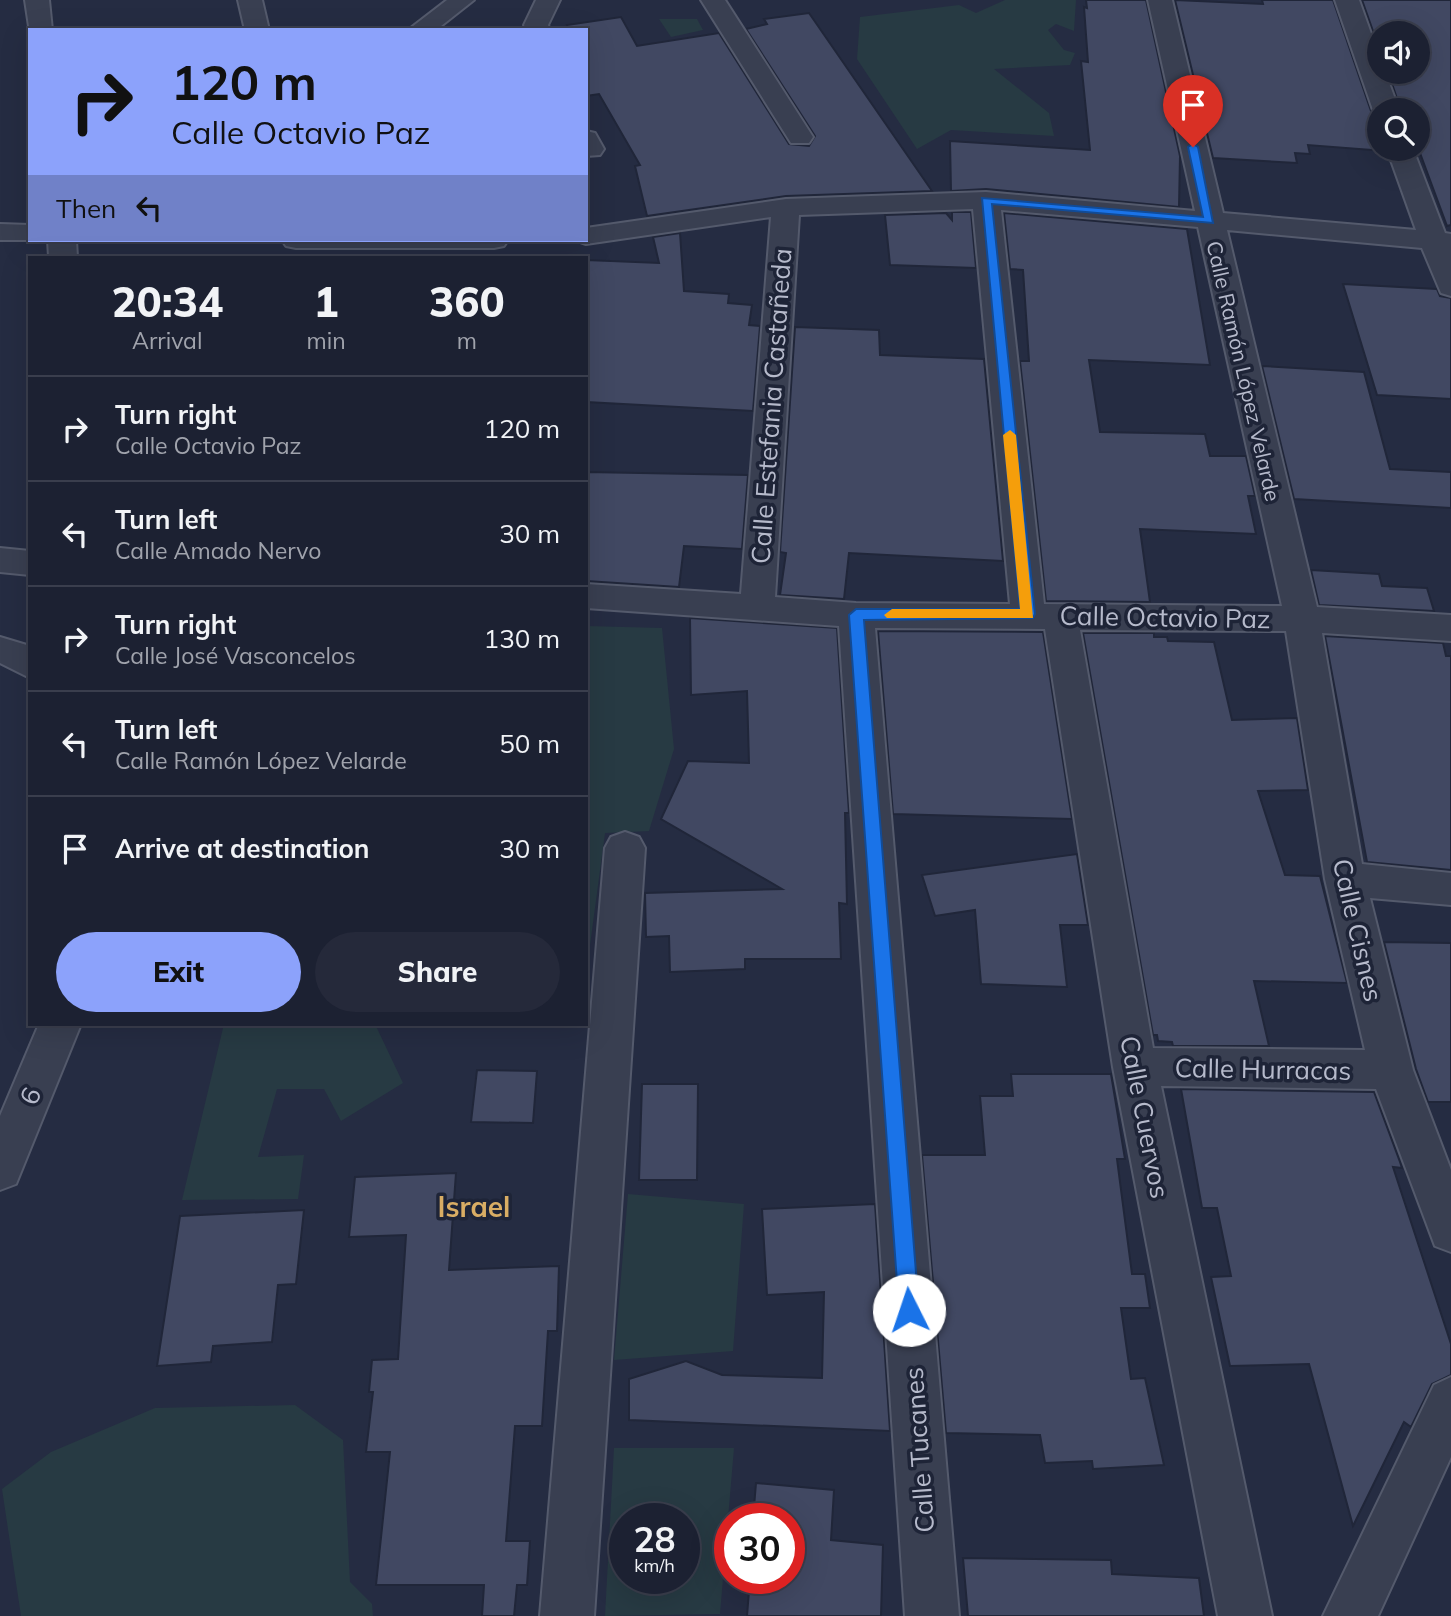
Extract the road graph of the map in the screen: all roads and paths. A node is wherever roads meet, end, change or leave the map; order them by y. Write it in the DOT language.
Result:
graph roads {
  1 [pos="37,0"];
  2 [pos="250,0"];
  3 [pos="462,0"];
  4 [pos="548,0"];
  5 [pos="713,0"];
  6 [pos="1160,0"];
  7 [pos="1347,0"];
  8 [pos="40,28"];
  9 [pos="257,28"];
  10 [pos="423,28"];
  11 [pos="537,28"];
  12 [pos="1382,98"];
  13 [pos="800,136"];
  14 [pos="1405,161"];
  15 [pos="986,200"];
  16 [pos="786,206"];
  17 [pos="1209,221"];
  18 [pos="0,232"];
  19 [pos="28,233"];
  20 [pos="588,240"];
  21 [pos="1442,242"];
  22 [pos="1451,287"];
  23 [pos="0,561"];
  24 [pos="28,563"];
  25 [pos="588,596"];
  26 [pos="757,606"];
  27 [pos="856,615"];
  28 [pos="1044,615"];
  29 [pos="1302,619"];
  30 [pos="1451,628"];
  31 [pos="0,650"];
  32 [pos="28,663"];
  33 [pos="625,848"];
  34 [pos="1345,879"];
  35 [pos="1451,889"];
  36 [pos="59,1026"];
  37 [pos="1135,1067"];
  38 [pos="1391,1070"];
  39 [pos="0,1169"];
  40 [pos="1451,1230"];
  41 [pos="1451,1402"];
  42 [pos="568,1616"];
  43 [pos="932,1616"];
  44 [pos="1245,1616"];
  45 [pos="1350,1616"];
  1 -- 8 [label="street"];
  2 -- 9 [label="street"];
  3 -- 10 [label="street"];
  4 -- 11 [label="street"];
  5 -- 13 [label="street"];
  6 -- 17 [label="street, Calle Ramón López Velarde"];
  7 -- 12 [label="street"];
  14 -- 21 [label="street"];
  15 -- 16 [label="street"];
  15 -- 17 [label="street"];
  15 -- 28 [label="street, Calle Cuervos"];
  16 -- 20 [label="street"];
  16 -- 26 [label="street, Calle Estefania Castañeda"];
  17 -- 21 [label="street"];
  17 -- 29 [label="street, Calle Ramón López Velarde"];
  18 -- 19 [label="street"];
  21 -- 22 [label="street"];
  23 -- 24 [label="street"];
  25 -- 26 [label="street, Calle Octavio Paz"];
  26 -- 27 [label="street, Calle Octavio Paz"];
  27 -- 28 [label="street, Calle Octavio Paz"];
  27 -- 43 [label="street, Calle Tucanes"];
  28 -- 29 [label="street, Calle Octavio Paz"];
  28 -- 37 [label="street, Calle Cuervos"];
  29 -- 30 [label="street, Calle Octavio Paz"];
  29 -- 34 [label="street, Calle Cisnes"];
  31 -- 32 [label="street"];
  33 -- 42 [label="street"];
  34 -- 35 [label="street"];
  34 -- 38 [label="street, Calle Cisnes"];
  36 -- 39 [label="street, 6"];
  37 -- 38 [label="street, Calle Hurracas"];
  37 -- 44 [label="street, Calle Cuervos"];
  38 -- 40 [label="street, Calle Cisnes"];
  41 -- 45 [label="street"];
}
